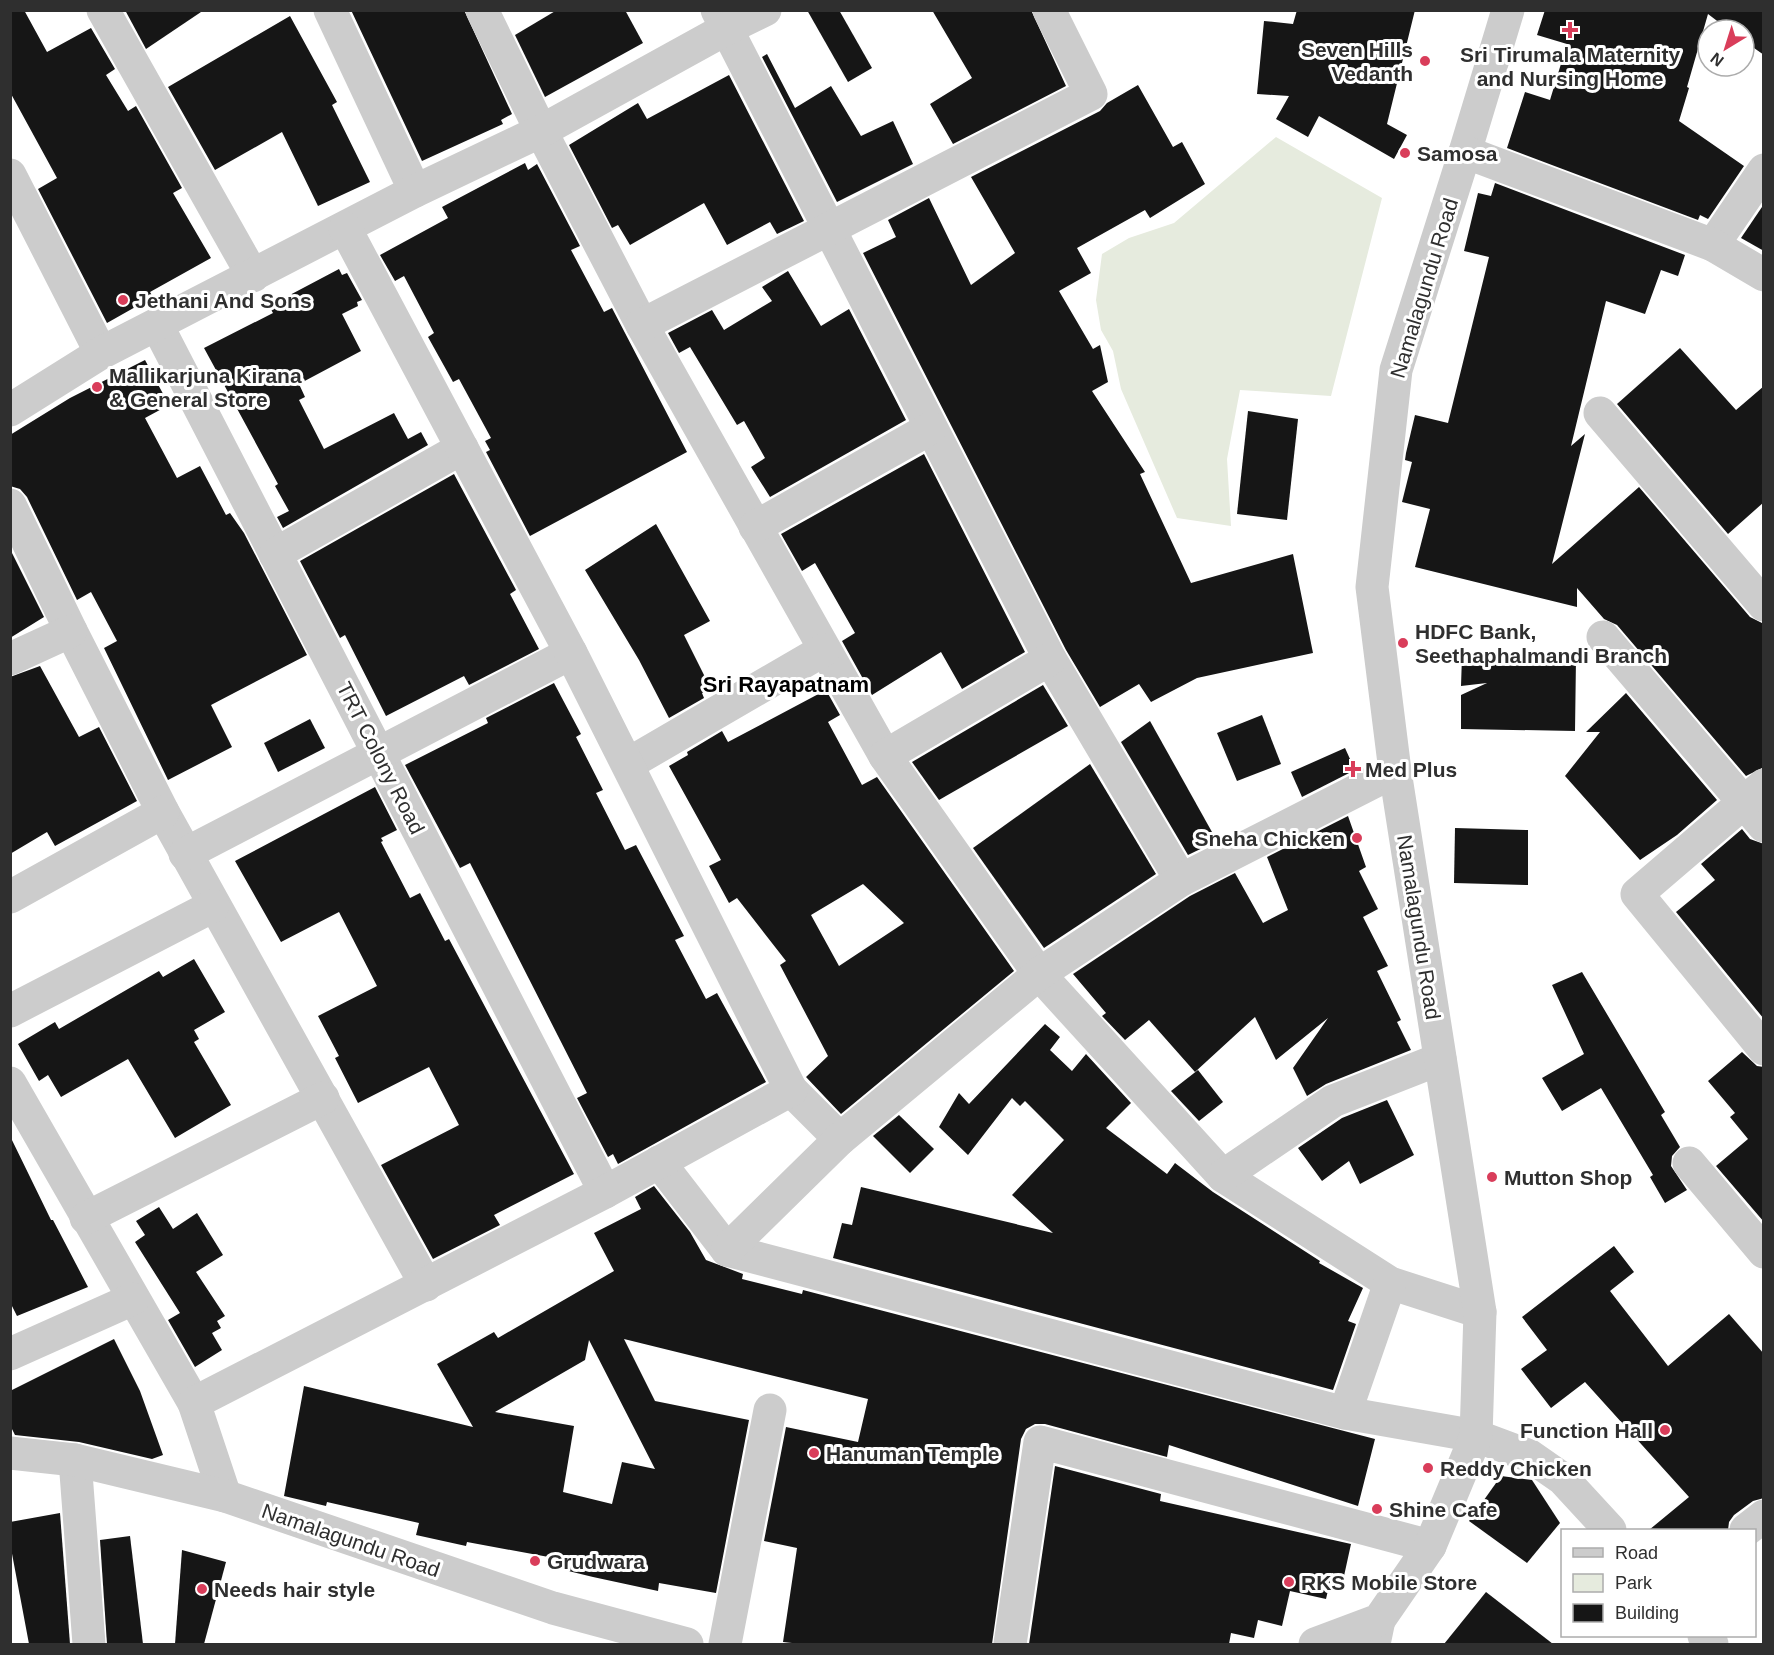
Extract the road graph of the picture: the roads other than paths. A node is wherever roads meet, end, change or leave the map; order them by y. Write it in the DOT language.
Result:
graph roads {
  1 [pos="103,10"];
  2 [pos="330,10"];
  3 [pos="482,10"];
  4 [pos="765,10"];
  5 [pos="1049,10"];
  6 [pos="1508,10"];
  7 [pos="722,20"];
  8 [pos="541,131"];
  9 [pos="1465,152"];
  10 [pos="1764,170"];
  11 [pos="10,175"];
  12 [pos="415,191"];
  13 [pos="345,228"];
  14 [pos="831,229"];
  15 [pos="1713,244"];
  16 [pos="1764,275"];
  17 [pos="253,276"];
  18 [pos="157,325"];
  19 [pos="642,325"];
  20 [pos="101,353"];
  21 [pos="10,410"];
  22 [pos="1600,413"];
  23 [pos="931,428"];
  24 [pos="462,448"];
  25 [pos="10,505"];
  26 [pos="755,527"];
  27 [pos="275,554"];
  28 [pos="1764,605"];
  29 [pos="71,631"];
  30 [pos="1603,637"];
  31 [pos="824,650"];
  32 [pos="571,653"];
  33 [pos="10,659"];
  34 [pos="1050,659"];
  35 [pos="379,754"];
  36 [pos="885,756"];
  37 [pos="628,764"];
  38 [pos="1395,771"];
  39 [pos="1757,804"];
  40 [pos="163,812"];
  41 [pos="185,854"];
  42 [pos="1181,880"];
  43 [pos="10,897"];
  44 [pos="213,906"];
  45 [pos="1039,974"];
  46 [pos="10,1011"];
  47 [pos="1764,1049"];
  48 [pos="1440,1059"];
  49 [pos="10,1083"];
  50 [pos="791,1090"];
  51 [pos="323,1098"];
  52 [pos="840,1139"];
  53 [pos="659,1162"];
  54 [pos="1689,1163"];
  55 [pos="1223,1176"];
  56 [pos="604,1192"];
  57 [pos="86,1218"];
  58 [pos="727,1250"];
  59 [pos="1764,1252"];
  60 [pos="1390,1283"];
  61 [pos="426,1285"];
  62 [pos="133,1299"];
  63 [pos="1480,1312"];
  64 [pos="10,1354"];
  65 [pos="194,1403"];
  66 [pos="770,1410"];
  67 [pos="1345,1413"];
  68 [pos="1476,1436"];
  69 [pos="10,1453"];
  70 [pos="75,1460"];
  71 [pos="225,1496"];
  72 [pos="1764,1516"];
  73 [pos="1609,1529"];
  74 [pos="1747,1529"];
  75 [pos="1430,1546"];
  76 [pos="1377,1632"];
  77 [pos="89,1644"];
  78 [pos="687,1644"];
  79 [pos="725,1644"];
  80 [pos="1010,1644"];
  81 [pos="1315,1644"];
  1 -- 17 [label="street"];
  2 -- 12 [label="street"];
  3 -- 8 [label="street"];
  4 -- 7 [label="street"];
  5 -- 14 [label="street"];
  6 -- 9 [label="street, Namalagundu Road"];
  7 -- 8 [label="street"];
  7 -- 14 [label="street"];
  8 -- 12 [label="street"];
  8 -- 19 [label="street"];
  9 -- 15 [label="street"];
  9 -- 38 [label="street, Namalagundu Road"];
  10 -- 15 [label="street"];
  11 -- 20 [label="street"];
  12 -- 13 [label="street"];
  13 -- 17 [label="street"];
  13 -- 24 [label="street"];
  14 -- 19 [label="street"];
  14 -- 23 [label="street"];
  15 -- 16 [label="street"];
  17 -- 18 [label="street"];
  18 -- 20 [label="street"];
  18 -- 27 [label="street, TRT Colony Road"];
  19 -- 26 [label="street"];
  20 -- 21 [label="street"];
  22 -- 28 [label="street"];
  23 -- 26 [label="street"];
  23 -- 34 [label="street"];
  24 -- 27 [label="street"];
  24 -- 32 [label="street"];
  25 -- 29 [label="street"];
  26 -- 31 [label="street"];
  27 -- 35 [label="street, TRT Colony Road"];
  29 -- 33 [label="street"];
  29 -- 40 [label="street"];
  30 -- 39 [label="street"];
  31 -- 36 [label="street"];
  31 -- 37 [label="street"];
  32 -- 35 [label="street"];
  32 -- 37 [label="street"];
  34 -- 36 [label="street"];
  34 -- 42 [label="street"];
  35 -- 41 [label="street"];
  35 -- 56 [label="street, TRT Colony Road"];
  36 -- 45 [label="street"];
  37 -- 50 [label="street"];
  38 -- 42 [label="street"];
  38 -- 48 [label="street, Namalagundu Road"];
  39 -- 47 [label="street"];
  40 -- 41 [label="street"];
  40 -- 43 [label="street"];
  41 -- 44 [label="street"];
  42 -- 45 [label="street"];
  44 -- 46 [label="street"];
  44 -- 51 [label="street"];
  45 -- 52 [label="street"];
  45 -- 55 [label="street"];
  48 -- 55 [label="street"];
  48 -- 63 [label="street, Namalagundu Road"];
  49 -- 57 [label="street"];
  50 -- 52 [label="street"];
  50 -- 53 [label="street"];
  51 -- 57 [label="street"];
  51 -- 61 [label="street"];
  52 -- 58 [label="street"];
  53 -- 56 [label="street"];
  53 -- 58 [label="street"];
  54 -- 59 [label="street"];
  55 -- 60 [label="street"];
  56 -- 61 [label="street"];
  57 -- 62 [label="street"];
  58 -- 67 [label="street"];
  60 -- 63 [label="street"];
  60 -- 67 [label="street"];
  61 -- 65 [label="street"];
  62 -- 64 [label="street"];
  62 -- 65 [label="street"];
  63 -- 68 [label="street, Namalagundu Road"];
  65 -- 71 [label="street"];
  66 -- 79 [label="street"];
  67 -- 68 [label="street"];
  68 -- 73 [label="street"];
  68 -- 75 [label="street, Namalagundu Road"];
  69 -- 70 [label="street, Namalagundu Road"];
  70 -- 71 [label="street, Namalagundu Road"];
  70 -- 77 [label="street"];
  71 -- 78 [label="street, Namalagundu Road"];
  72 -- 74 [label="street"];
  75 -- 76 [label="street, Namalagundu Road"];
  75 -- 80 [label="street"];
  76 -- 81 [label="street, Namalagundu Road"];
}
